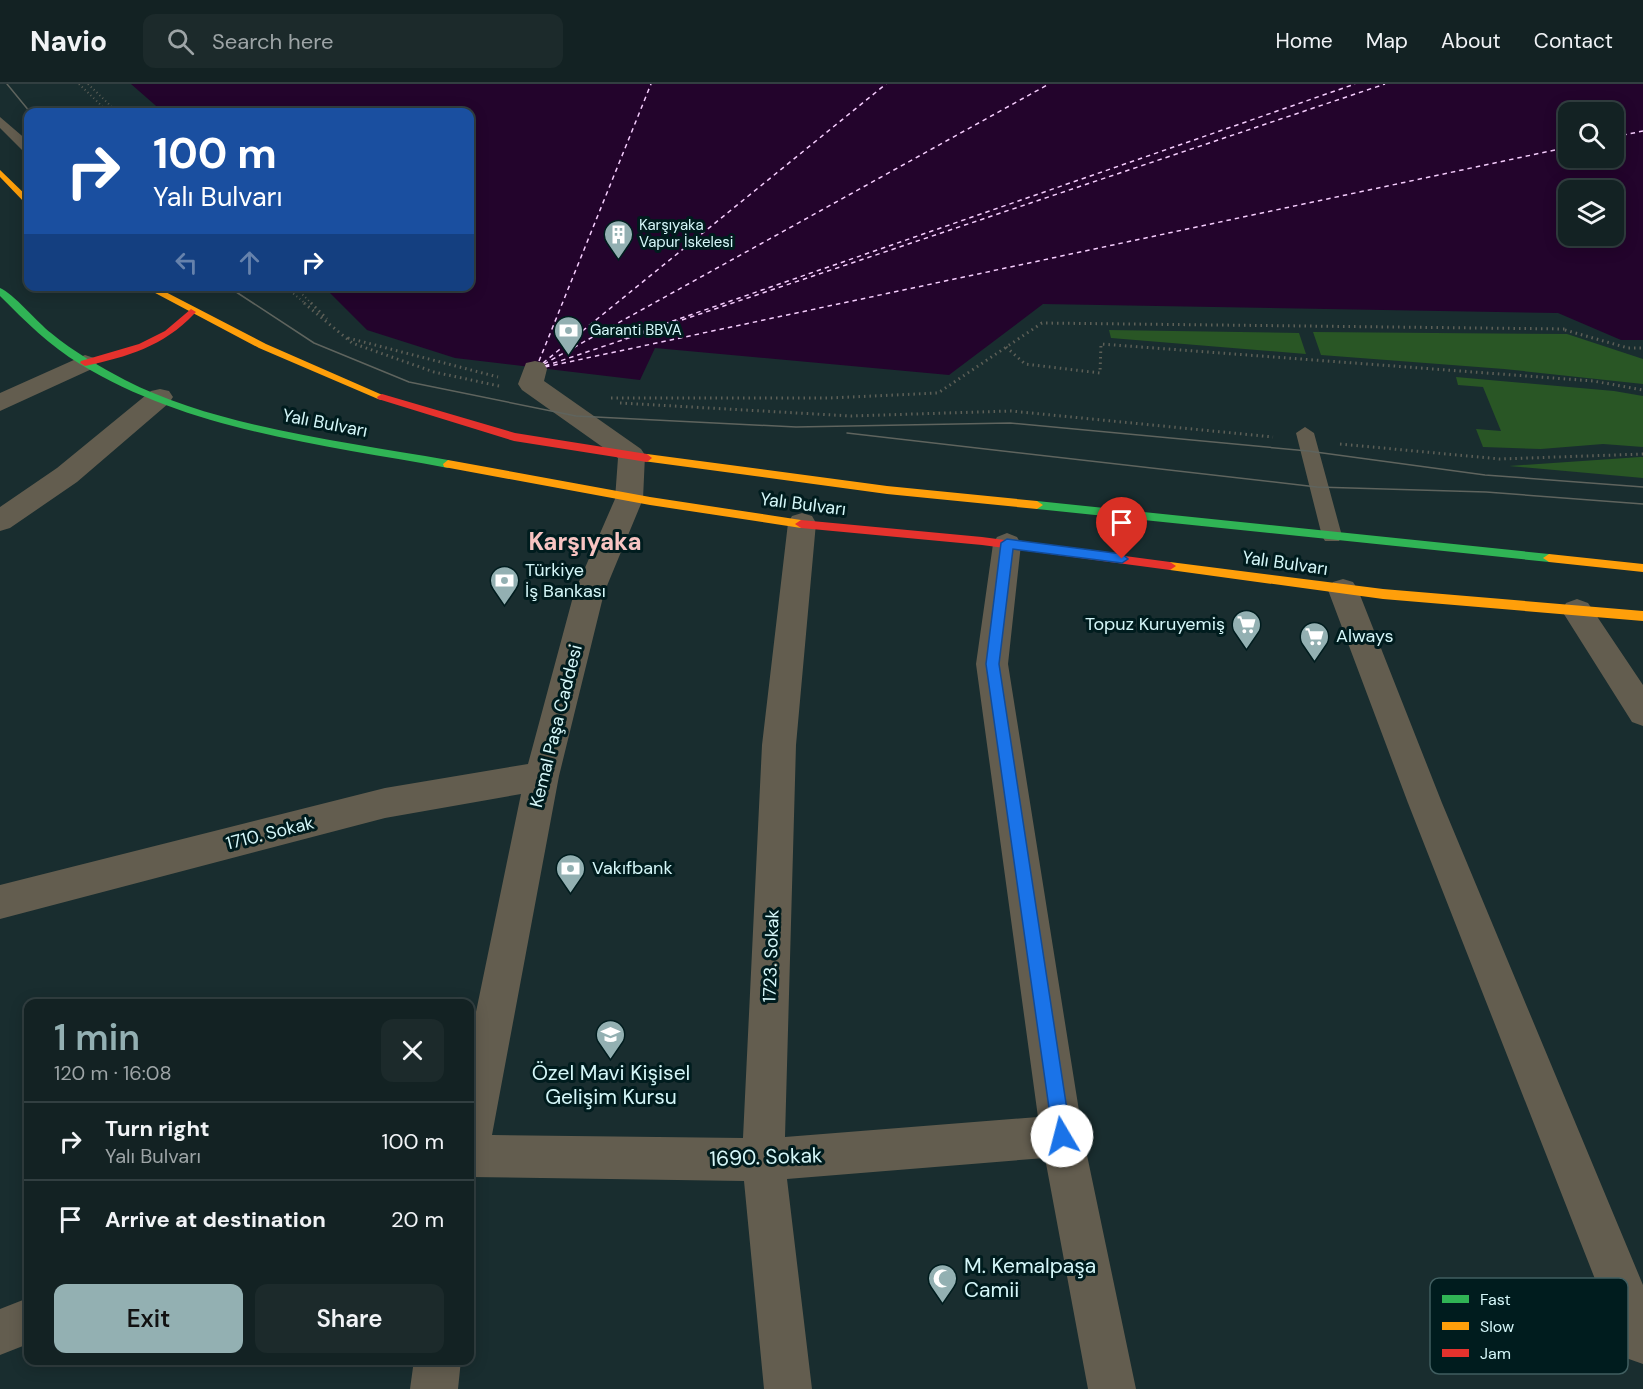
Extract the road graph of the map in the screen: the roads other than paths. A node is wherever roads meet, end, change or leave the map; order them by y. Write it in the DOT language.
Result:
graph roads {
  1 [pos="0,122"];
  2 [pos="24,144"];
  3 [pos="0,172"];
  4 [pos="24,197"];
  5 [pos="0,291"];
  6 [pos="154,291"];
  7 [pos="191,312"];
  8 [pos="85,363"];
  9 [pos="536,382"];
  10 [pos="160,397"];
  11 [pos="0,403"];
  12 [pos="1306,436"];
  13 [pos="632,455"];
  14 [pos="629,499"];
  15 [pos="0,521"];
  16 [pos="802,524"];
  17 [pos="1332,536"];
  18 [pos="1007,543"];
  19 [pos="1643,568"];
  20 [pos="1343,590"];
  21 [pos="1577,611"];
  22 [pos="1643,616"];
  23 [pos="1643,711"];
  24 [pos="542,776"];
  25 [pos="0,902"];
  26 [pos="474,1119"];
  27 [pos="1062,1136"];
  28 [pos="474,1156"];
  29 [pos="763,1160"];
  30 [pos="1617,1278"];
  31 [pos="1628,1304"];
  32 [pos="24,1323"];
  33 [pos="0,1332"];
  34 [pos="1643,1341"];
  35 [pos="437,1365"];
  36 [pos="434,1389"];
  37 [pos="788,1389"];
  38 [pos="1113,1389"];
  1 -- 2 [label="lane"];
  3 -- 4 [label="main road"];
  5 -- 8 [label="main road, Yalı Bulvarı"];
  6 -- 7 [label="main road, Yalı Bulvarı"];
  7 -- 8 [label="main road"];
  7 -- 13 [label="main road, Yalı Bulvarı"];
  8 -- 10 [label="main road, Yalı Bulvarı"];
  8 -- 11 [label="street"];
  9 -- 13 [label="street"];
  10 -- 14 [label="main road, Yalı Bulvarı"];
  10 -- 15 [label="street"];
  12 -- 17 [label="lane"];
  13 -- 14 [label="street, Kemal Paşa Caddesi"];
  13 -- 17 [label="main road, Yalı Bulvarı"];
  14 -- 16 [label="main road, Yalı Bulvarı"];
  14 -- 24 [label="street, Kemal Paşa Caddesi"];
  16 -- 18 [label="main road, Yalı Bulvarı"];
  16 -- 29 [label="street, 1723. Sokak"];
  17 -- 19 [label="main road, Yalı Bulvarı"];
  18 -- 20 [label="main road, Yalı Bulvarı"];
  18 -- 27 [label="street"];
  20 -- 21 [label="main road, Yalı Bulvarı"];
  20 -- 30 [label="street"];
  21 -- 22 [label="main road, Yalı Bulvarı"];
  21 -- 23 [label="street"];
  24 -- 25 [label="street, 1710. Sokak"];
  24 -- 26 [label="street, Kemal Paşa Caddesi"];
  27 -- 29 [label="street, 1690. Sokak"];
  27 -- 38 [label="street"];
  28 -- 29 [label="street, 1690. Sokak"];
  29 -- 37 [label="street, 1723. Sokak"];
  31 -- 34 [label="street"];
  32 -- 33 [label="street"];
  35 -- 36 [label="street"];
}
